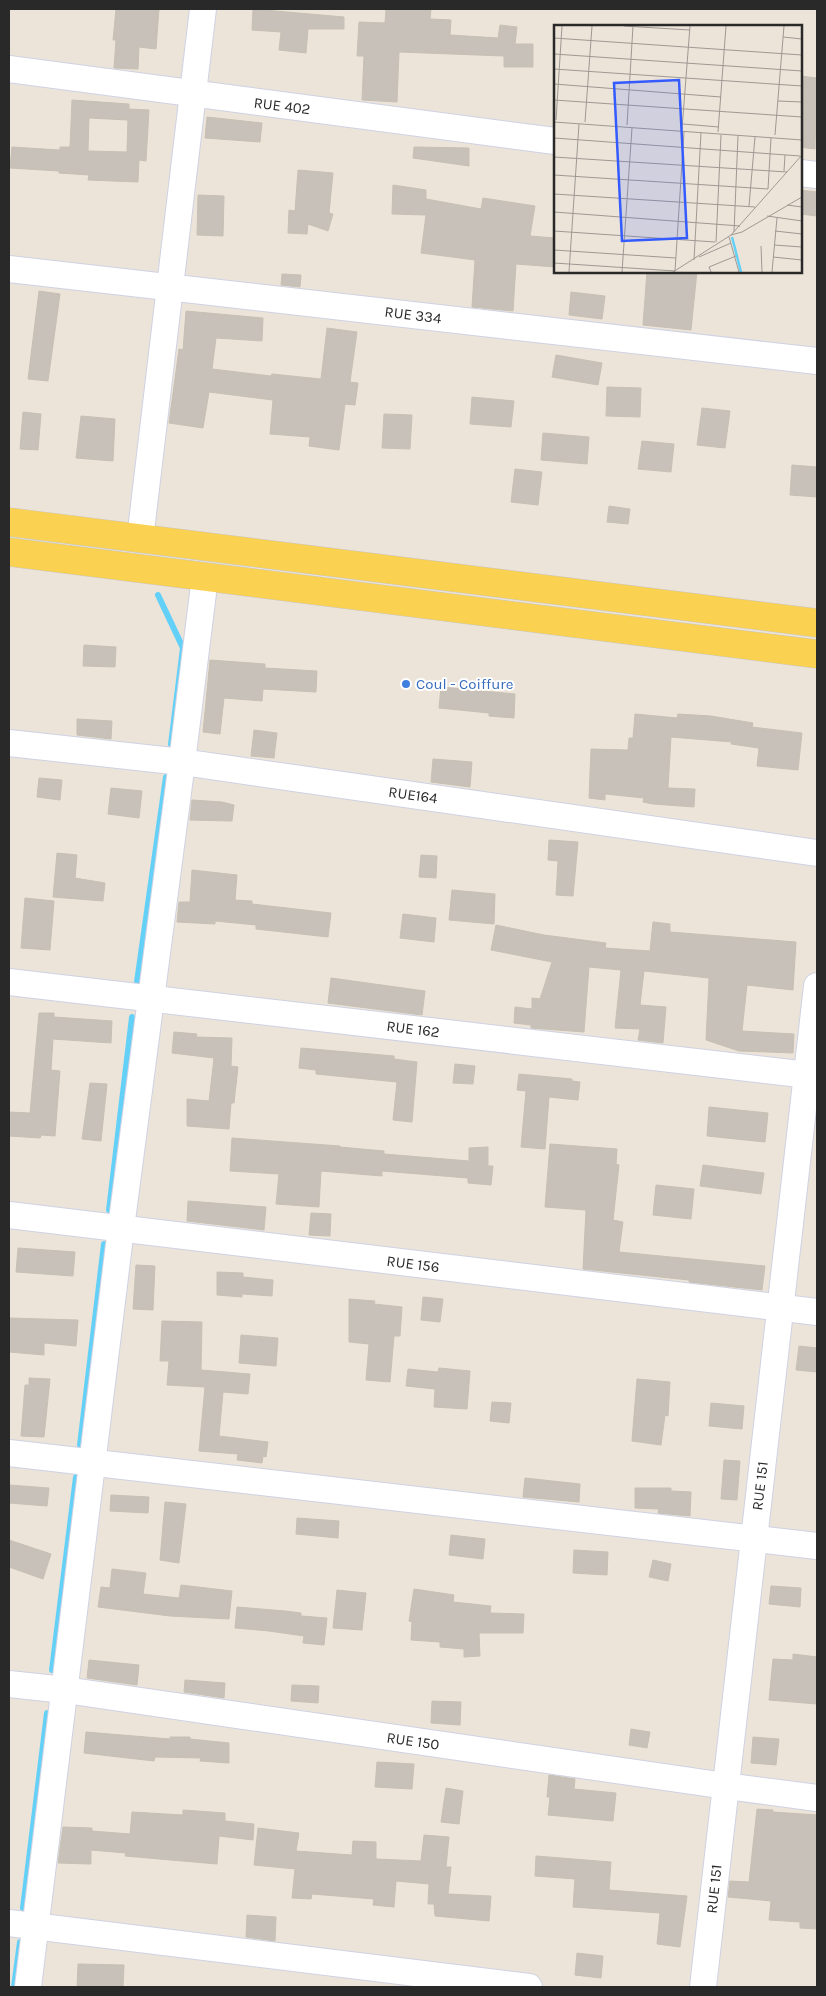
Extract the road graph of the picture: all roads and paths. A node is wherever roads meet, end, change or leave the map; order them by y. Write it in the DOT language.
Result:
graph roads {
  1 [pos="203,9"];
  2 [pos="9,70"];
  3 [pos="193,94"];
  4 [pos="554,141"];
  5 [pos="801,173"];
  6 [pos="817,175"];
  7 [pos="9,268"];
  8 [pos="170,287"];
  9 [pos="817,361"];
  10 [pos="9,522"];
  11 [pos="140,538"];
  12 [pos="9,552"];
  13 [pos="205,577"];
  14 [pos="817,623"];
  15 [pos="817,654"];
  16 [pos="9,743"];
  17 [pos="182,762"];
  18 [pos="817,853"];
  19 [pos="9,982"];
  20 [pos="817,986"];
  21 [pos="151,999"];
  22 [pos="812,1076"];
  23 [pos="9,1215"];
  24 [pos="121,1228"];
  25 [pos="780,1308"];
  26 [pos="817,1312"];
  27 [pos="9,1453"];
  28 [pos="92,1463"];
  29 [pos="754,1539"];
  30 [pos="817,1546"];
  31 [pos="9,1684"];
  32 [pos="65,1690"];
  33 [pos="726,1786"];
  34 [pos="817,1798"];
  35 [pos="9,1923"];
  36 [pos="35,1926"];
  37 [pos="28,1987"];
  38 [pos="529,1987"];
  39 [pos="703,1987"];
  1 -- 3 [label="street"];
  2 -- 3 [label="street, RUE 402"];
  3 -- 4 [label="street, RUE 402"];
  3 -- 8 [label="street"];
  5 -- 6 [label="street"];
  7 -- 8 [label="street, RUE 334"];
  8 -- 9 [label="street, RUE 334"];
  8 -- 11 [label="street"];
  10 -- 11 [label="main road"];
  11 -- 14 [label="main road"];
  12 -- 13 [label="main road"];
  13 -- 15 [label="main road"];
  13 -- 17 [label="street"];
  16 -- 17 [label="street, RUE164"];
  17 -- 18 [label="street, RUE164"];
  17 -- 21 [label="street"];
  19 -- 21 [label="street, RUE 162"];
  20 -- 22 [label="street, RUE 151"];
  21 -- 22 [label="street, RUE 162"];
  21 -- 24 [label="street"];
  22 -- 25 [label="street, RUE 151"];
  23 -- 24 [label="street, RUE 156"];
  24 -- 25 [label="street, RUE 156"];
  24 -- 28 [label="street"];
  25 -- 26 [label="street, RUE 156"];
  25 -- 29 [label="street, RUE 151"];
  27 -- 28 [label="street"];
  28 -- 29 [label="street"];
  28 -- 32 [label="street"];
  29 -- 30 [label="street"];
  29 -- 33 [label="street, RUE 151"];
  31 -- 32 [label="street, RUE 150"];
  32 -- 33 [label="street, RUE 150"];
  32 -- 36 [label="street"];
  33 -- 34 [label="street, RUE 150"];
  33 -- 39 [label="street, RUE 151"];
  35 -- 36 [label="street"];
  36 -- 37 [label="street"];
  36 -- 38 [label="street"];
}
